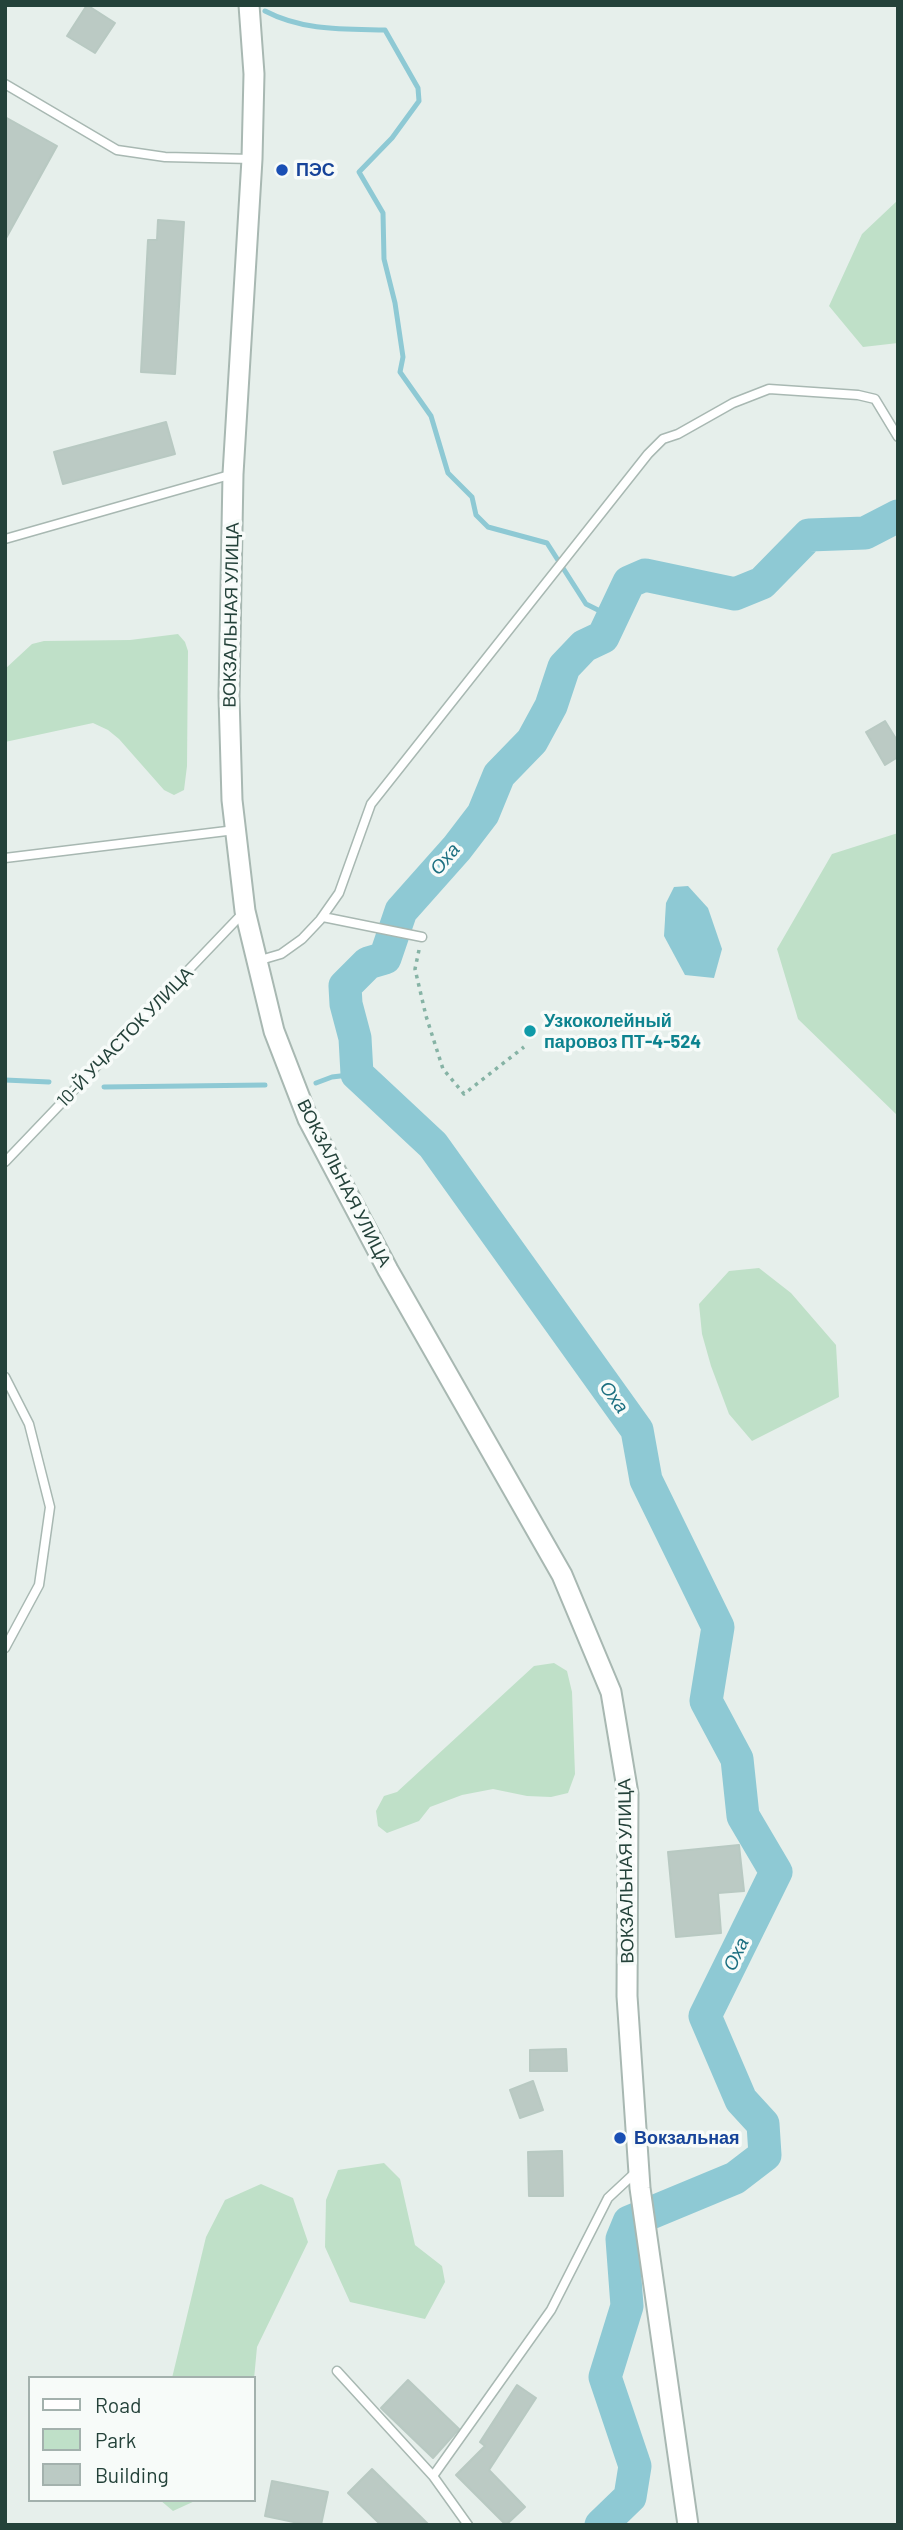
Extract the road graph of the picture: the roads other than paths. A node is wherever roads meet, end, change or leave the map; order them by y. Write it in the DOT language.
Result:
graph roads {
  1 [pos="249,5"];
  2 [pos="5,84"];
  3 [pos="252,159"];
  4 [pos="898,437"];
  5 [pos="233,474"];
  6 [pos="5,540"];
  7 [pos="235,830"];
  8 [pos="5,858"];
  9 [pos="245,911"];
  10 [pos="323,917"];
  11 [pos="422,937"];
  12 [pos="257,961"];
  13 [pos="5,1162"];
  14 [pos="5,1377"];
  15 [pos="5,1648"];
  16 [pos="640,2178"];
  17 [pos="337,2371"];
  18 [pos="433,2476"];
  19 [pos="468,2525"];
  20 [pos="688,2525"];
  1 -- 3 [label="street, ВОКЗАЛЬНАЯ УЛИЦА"];
  2 -- 3 [label="lane"];
  3 -- 5 [label="street, ВОКЗАЛЬНАЯ УЛИЦА"];
  4 -- 10 [label="lane"];
  5 -- 6 [label="lane"];
  5 -- 7 [label="street, ВОКЗАЛЬНАЯ УЛИЦА"];
  7 -- 8 [label="lane"];
  7 -- 9 [label="street, ВОКЗАЛЬНАЯ УЛИЦА"];
  9 -- 12 [label="street, ВОКЗАЛЬНАЯ УЛИЦА"];
  9 -- 13 [label="lane, 10-Й УЧАСТОК УЛИЦА"];
  10 -- 11 [label="lane"];
  10 -- 12 [label="lane"];
  12 -- 16 [label="street, ВОКЗАЛЬНАЯ УЛИЦА"];
  14 -- 15 [label="lane"];
  16 -- 18 [label="lane"];
  16 -- 20 [label="street, ВОКЗАЛЬНАЯ УЛИЦА"];
  17 -- 18 [label="lane"];
  18 -- 19 [label="lane"];
}
